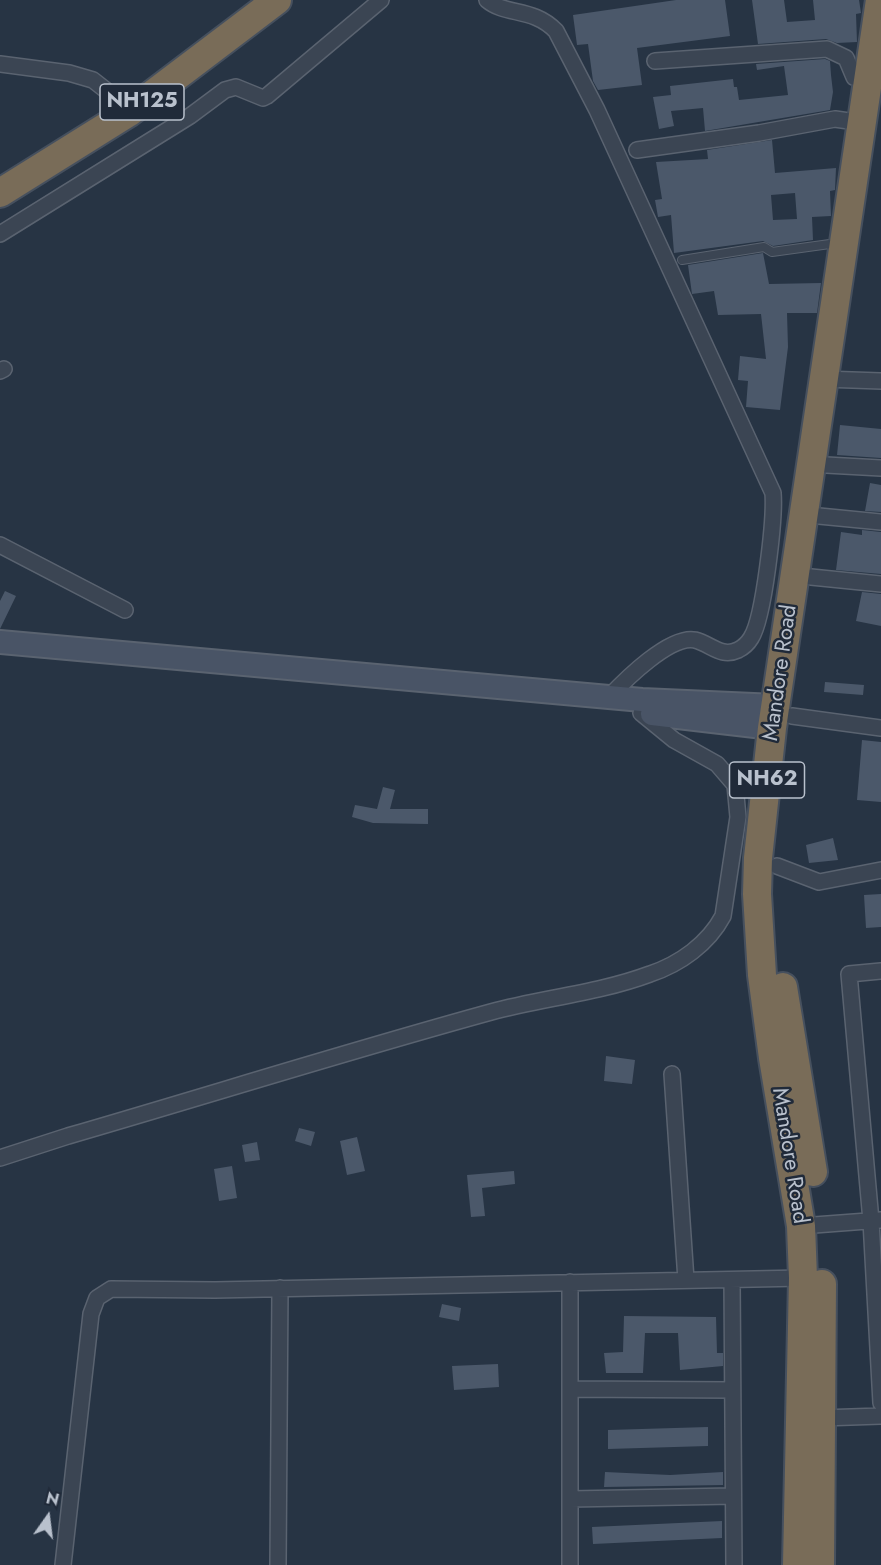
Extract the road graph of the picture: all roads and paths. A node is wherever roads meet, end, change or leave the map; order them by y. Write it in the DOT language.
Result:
graph roads {
  1 [pos="255,0"];
  2 [pos="277,0"];
  3 [pos="381,0"];
  4 [pos="488,0"];
  5 [pos="880,0"];
  6 [pos="655,61"];
  7 [pos="0,64"];
  8 [pos="871,75"];
  9 [pos="121,102"];
  10 [pos="872,115"];
  11 [pos="637,150"];
  12 [pos="0,176"];
  13 [pos="0,193"];
  14 [pos="0,234"];
  15 [pos="843,243"];
  16 [pos="682,260"];
  17 [pos="831,379"];
  18 [pos="881,381"];
  19 [pos="826,465"];
  20 [pos="881,468"];
  21 [pos="819,516"];
  22 [pos="881,522"];
  23 [pos="0,545"];
  24 [pos="811,577"];
  25 [pos="881,584"];
  26 [pos="125,610"];
  27 [pos="0,642"];
  28 [pos="0,657"];
  29 [pos="609,697"];
  30 [pos="680,710"];
  31 [pos="641,713"];
  32 [pos="780,717"];
  33 [pos="881,728"];
  34 [pos="777,866"];
  35 [pos="881,870"];
  36 [pos="881,971"];
  37 [pos="672,1074"];
  38 [pos="0,1158"];
  39 [pos="876,1221"];
  40 [pos="811,1225"];
  41 [pos="803,1278"];
  42 [pos="686,1280"];
  43 [pos="732,1280"];
  44 [pos="570,1282"];
  45 [pos="280,1288"];
  46 [pos="570,1389"];
  47 [pos="732,1390"];
  48 [pos="881,1403"];
  49 [pos="881,1416"];
  50 [pos="821,1418"];
  51 [pos="733,1496"];
  52 [pos="570,1499"];
  53 [pos="63,1565"];
  54 [pos="278,1565"];
  55 [pos="570,1565"];
  56 [pos="734,1565"];
  57 [pos="797,1565"];
  58 [pos="820,1565"];
  1 -- 9 [label="highway, NH125"];
  2 -- 13 [label="highway, NH125"];
  3 -- 14 [label="street"];
  4 -- 29 [label="street"];
  5 -- 8 [label="highway, Mandore Road / NH62"];
  6 -- 8 [label="street"];
  7 -- 9 [label="street"];
  8 -- 10 [label="highway, Mandore Road / NH62"];
  9 -- 12 [label="highway, NH125"];
  10 -- 11 [label="street"];
  10 -- 15 [label="highway, Mandore Road / NH62"];
  10 -- 17 [label="highway, Mandore Road / NH62"];
  15 -- 16 [label="lane"];
  15 -- 17 [label="highway, Mandore Road / NH62"];
  17 -- 18 [label="street"];
  17 -- 19 [label="highway, Mandore Road / NH62"];
  17 -- 32 [label="highway, Mandore Road / NH62"];
  19 -- 20 [label="street"];
  19 -- 21 [label="highway, Mandore Road / NH62"];
  21 -- 22 [label="street"];
  21 -- 24 [label="highway, Mandore Road / NH62"];
  23 -- 26 [label="street"];
  24 -- 25 [label="street"];
  24 -- 32 [label="highway, Mandore Road / NH62"];
  27 -- 29 [label="street"];
  28 -- 31 [label="street"];
  29 -- 30 [label="street"];
  30 -- 31 [label="street"];
  30 -- 32 [label="street"];
  31 -- 38 [label="street"];
  32 -- 33 [label="street"];
  32 -- 34 [label="highway, Mandore Road / NH62"];
  32 -- 40 [label="highway, Mandore Road / NH62"];
  34 -- 35 [label="street"];
  34 -- 40 [label="highway, Mandore Road / NH62"];
  36 -- 39 [label="street"];
  37 -- 42 [label="street"];
  39 -- 40 [label="street"];
  39 -- 48 [label="street"];
  40 -- 41 [label="highway, Mandore Road / NH62"];
  40 -- 50 [label="highway, Mandore Road / NH62"];
  41 -- 43 [label="street"];
  41 -- 57 [label="highway, Mandore Road / NH62"];
  42 -- 43 [label="street"];
  42 -- 44 [label="street"];
  43 -- 47 [label="street"];
  44 -- 45 [label="street"];
  44 -- 46 [label="street"];
  45 -- 53 [label="street"];
  45 -- 54 [label="street"];
  46 -- 47 [label="street"];
  46 -- 52 [label="street"];
  47 -- 51 [label="street"];
  49 -- 50 [label="street"];
  50 -- 58 [label="highway, Mandore Road / NH62"];
  51 -- 52 [label="street"];
  51 -- 56 [label="street"];
  52 -- 55 [label="street"];
}
